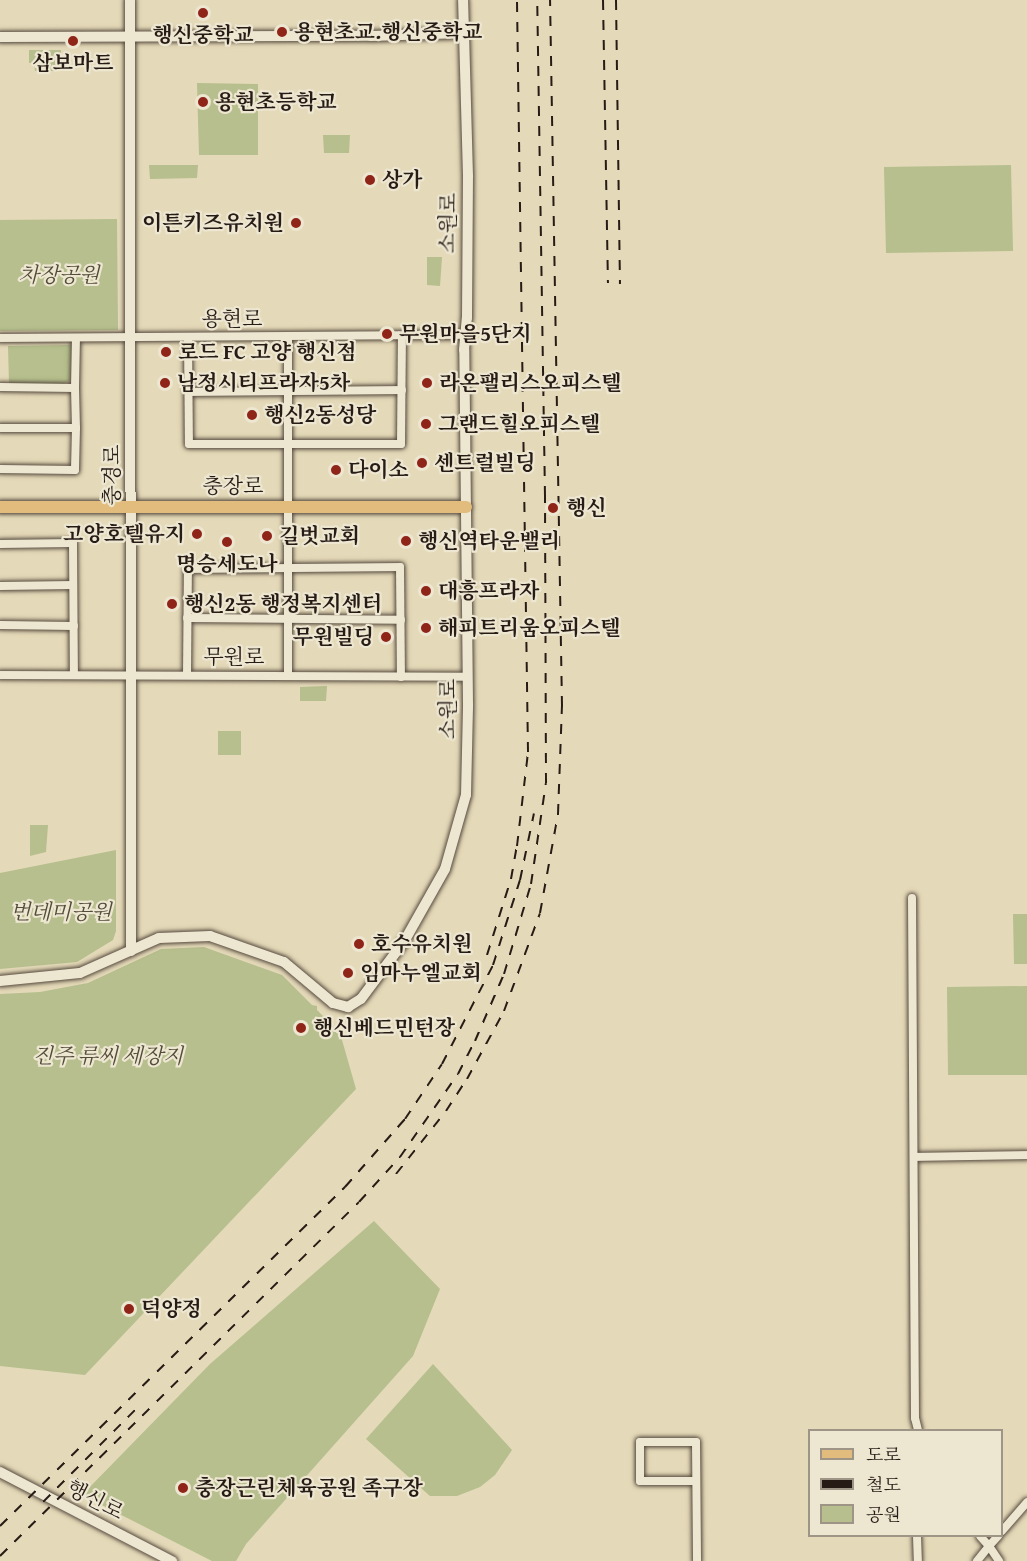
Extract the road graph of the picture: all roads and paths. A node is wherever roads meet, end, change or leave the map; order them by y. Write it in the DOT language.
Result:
graph roads {
  1 [pos="130,0"];
  2 [pos="463,0"];
  3 [pos="463,33"];
  4 [pos="130,36"];
  5 [pos="0,37"];
  6 [pos="465,335"];
  7 [pos="402,336"];
  8 [pos="188,337"];
  9 [pos="288,337"];
  10 [pos="0,338"];
  11 [pos="76,338"];
  12 [pos="131,338"];
  13 [pos="0,387"];
  14 [pos="75,388"];
  15 [pos="402,390"];
  16 [pos="288,391"];
  17 [pos="189,392"];
  18 [pos="0,428"];
  19 [pos="76,428"];
  20 [pos="288,443"];
  21 [pos="0,470"];
  22 [pos="131,506"];
  23 [pos="288,506"];
  24 [pos="0,507"];
  25 [pos="466,507"];
  26 [pos="0,544"];
  27 [pos="288,567"];
  28 [pos="74,585"];
  29 [pos="0,586"];
  30 [pos="188,618"];
  31 [pos="289,620"];
  32 [pos="401,620"];
  33 [pos="0,624"];
  34 [pos="74,626"];
  35 [pos="131,674"];
  36 [pos="0,675"];
  37 [pos="74,675"];
  38 [pos="187,675"];
  39 [pos="288,675"];
  40 [pos="401,677"];
  41 [pos="468,677"];
  42 [pos="912,898"];
  43 [pos="131,951"];
  44 [pos="0,981"];
  45 [pos="1027,1155"];
  46 [pos="914,1157"];
  47 [pos="917,1429"];
  48 [pos="0,1472"];
  49 [pos="696,1481"];
  50 [pos="1027,1502"];
  51 [pos="1003,1530"];
  52 [pos="917,1537"];
  53 [pos="981,1537"];
  54 [pos="997,1537"];
  55 [pos="989,1545"];
  56 [pos="172,1561"];
  57 [pos="697,1561"];
  58 [pos="918,1561"];
  59 [pos="977,1561"];
  60 [pos="999,1561"];
  1 -- 4 [label="main road, 충경로"];
  2 -- 3 [label="main road, 소원로"];
  3 -- 4 [label="main road"];
  3 -- 6 [label="main road, 소원로"];
  4 -- 5 [label="main road"];
  4 -- 12 [label="main road, 충경로"];
  6 -- 7 [label="street, 용현로"];
  6 -- 25 [label="main road, 소원로"];
  7 -- 9 [label="street, 용현로"];
  7 -- 15 [label="street"];
  8 -- 9 [label="street, 용현로"];
  8 -- 12 [label="street, 용현로"];
  8 -- 17 [label="street"];
  9 -- 16 [label="street"];
  10 -- 11 [label="street, 용현로"];
  11 -- 12 [label="street, 용현로"];
  11 -- 14 [label="street"];
  12 -- 22 [label="main road, 충경로"];
  13 -- 14 [label="street"];
  14 -- 19 [label="street"];
  15 -- 16 [label="street"];
  15 -- 20 [label="street"];
  16 -- 17 [label="street"];
  16 -- 20 [label="street"];
  17 -- 20 [label="street"];
  18 -- 19 [label="street"];
  19 -- 21 [label="street"];
  20 -- 23 [label="street"];
  22 -- 23 [label="main road, 충장로"];
  22 -- 24 [label="main road, 충장로"];
  22 -- 35 [label="main road, 충경로"];
  23 -- 25 [label="main road, 충장로"];
  23 -- 27 [label="street"];
  25 -- 41 [label="main road, 소원로"];
  26 -- 28 [label="street"];
  27 -- 30 [label="street"];
  27 -- 31 [label="street"];
  27 -- 32 [label="street"];
  28 -- 29 [label="street"];
  28 -- 34 [label="street"];
  30 -- 31 [label="street"];
  30 -- 38 [label="street"];
  31 -- 32 [label="street"];
  31 -- 39 [label="street"];
  32 -- 40 [label="street"];
  33 -- 34 [label="street"];
  34 -- 37 [label="street"];
  35 -- 37 [label="street, 무원로"];
  35 -- 38 [label="street, 무원로"];
  35 -- 43 [label="main road, 충경로"];
  36 -- 37 [label="street, 무원로"];
  38 -- 39 [label="street, 무원로"];
  39 -- 40 [label="street, 무원로"];
  40 -- 41 [label="street, 무원로"];
  41 -- 43 [label="main road, 소원로"];
  42 -- 46 [label="street"];
  43 -- 44 [label="main road, 소원로"];
  45 -- 46 [label="street"];
  46 -- 47 [label="street"];
  48 -- 56 [label="main road, 행신로"];
  49 -- 49 [label="street"];
  49 -- 57 [label="street"];
  50 -- 51 [label="street"];
  52 -- 58 [label="street"];
  53 -- 55 [label="street"];
  54 -- 55 [label="street"];
  55 -- 59 [label="street"];
  55 -- 60 [label="street"];
}
